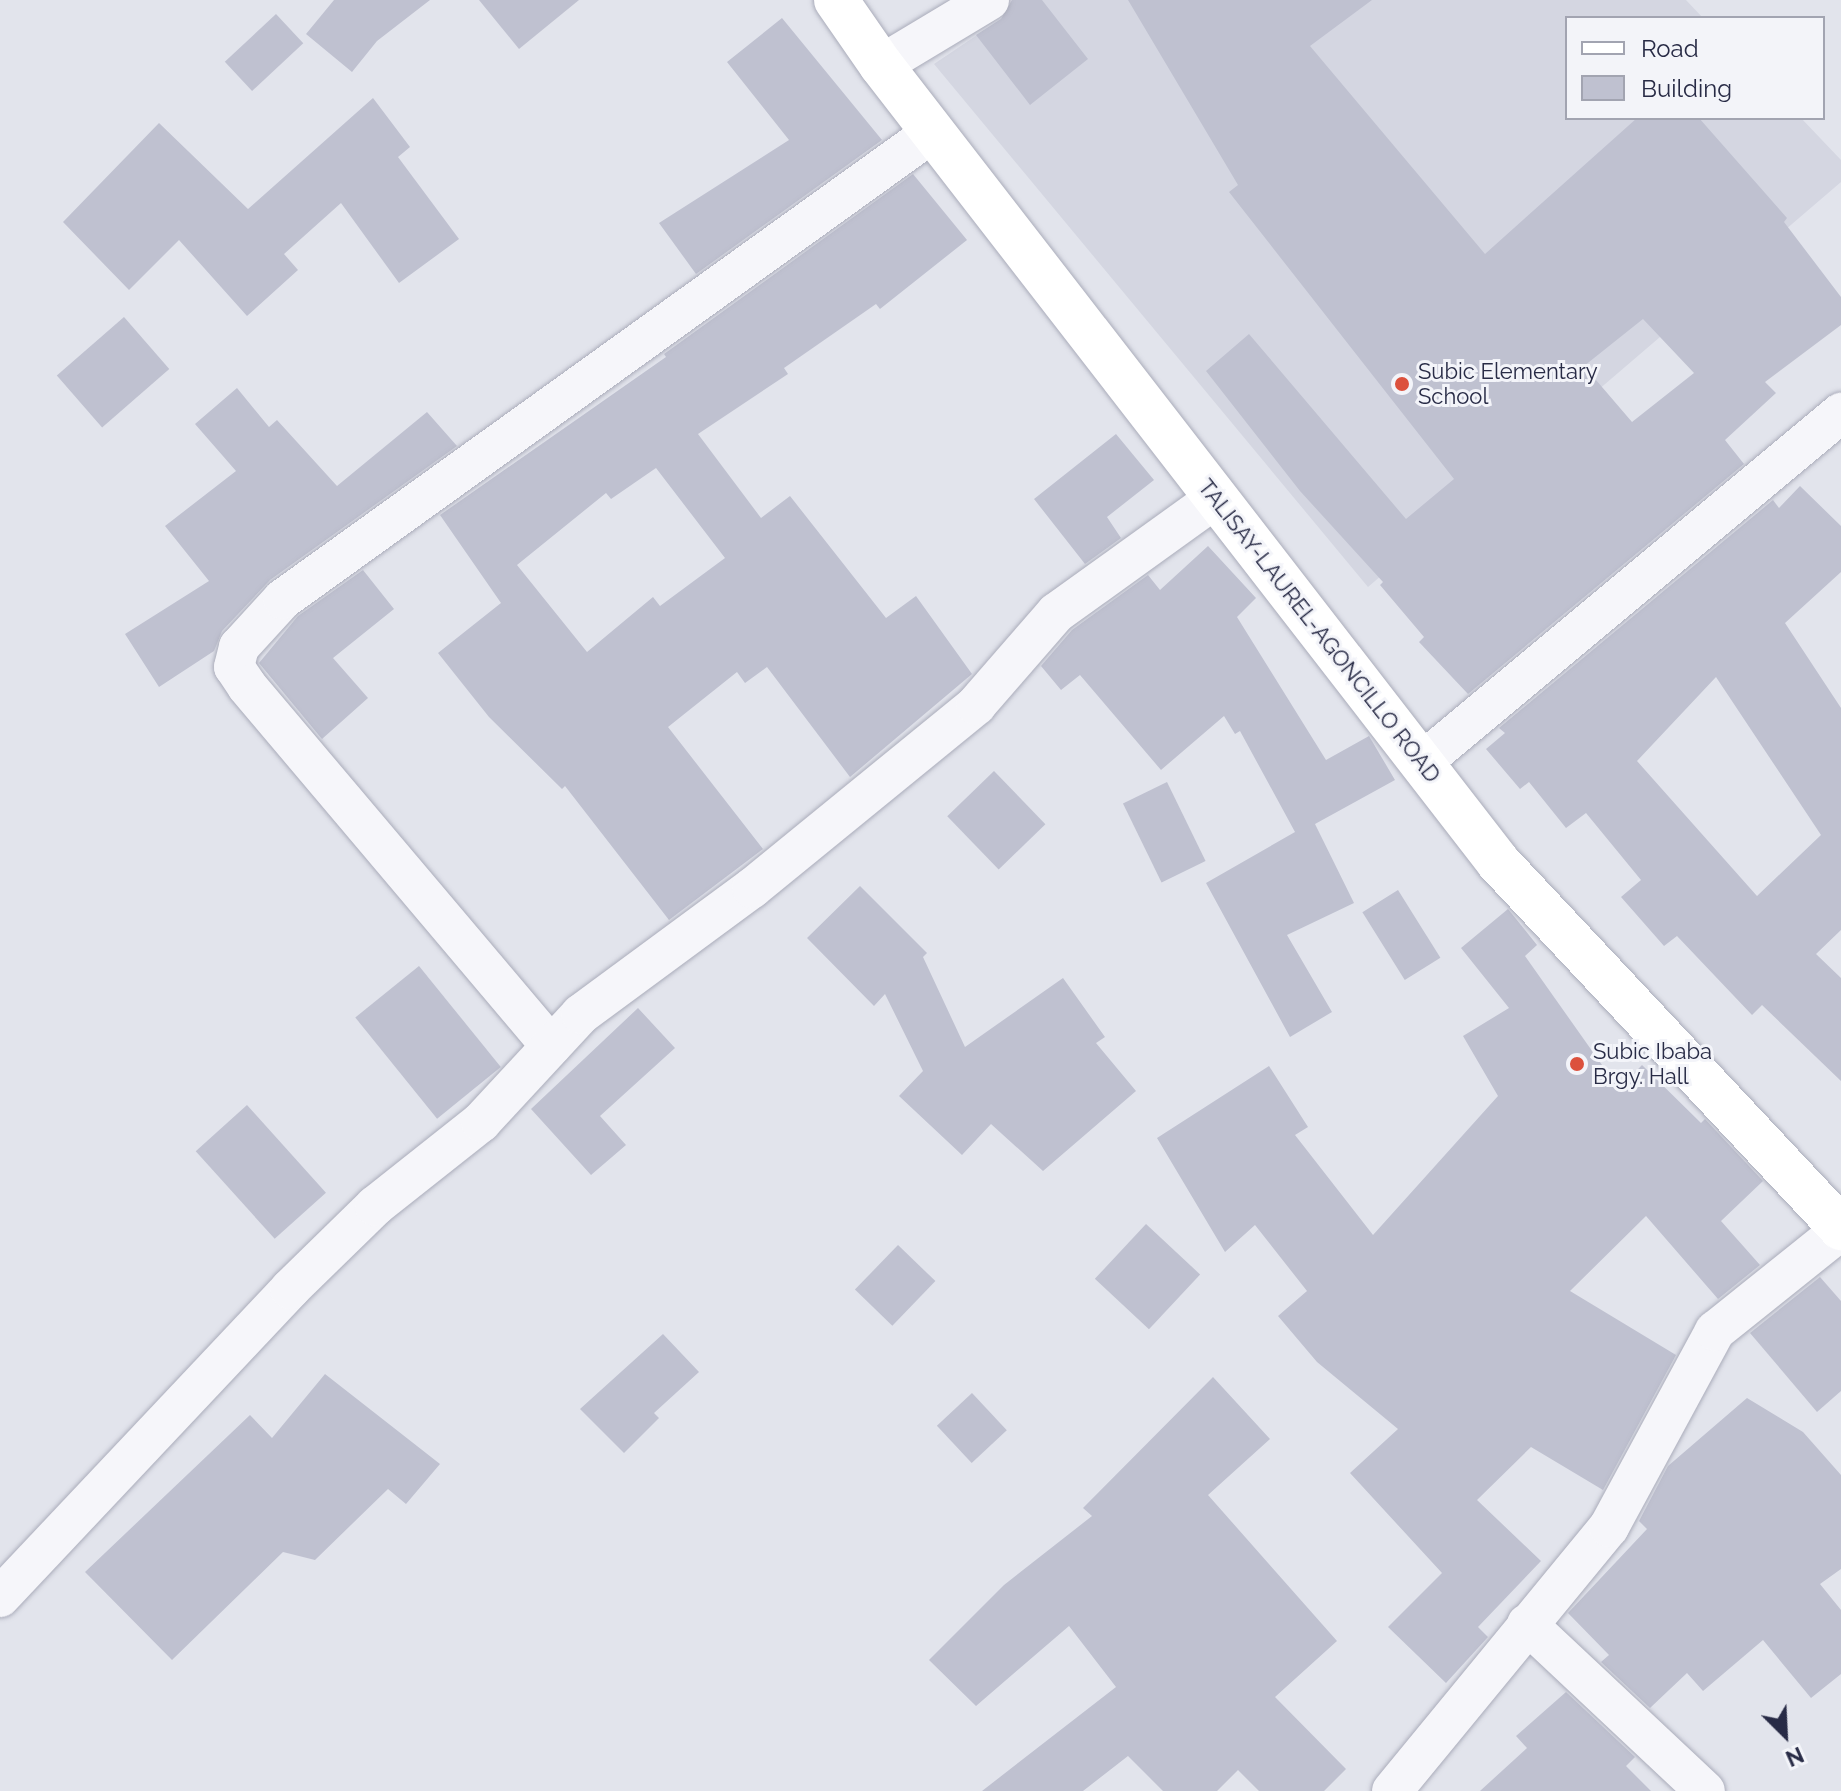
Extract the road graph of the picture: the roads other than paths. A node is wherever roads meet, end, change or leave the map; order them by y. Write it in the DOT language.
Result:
graph roads {
  1 [pos="836,0"];
  2 [pos="989,0"];
  3 [pos="881,65"];
  4 [pos="933,132"];
  5 [pos="1841,413"];
  6 [pos="1216,498"];
  7 [pos="1421,763"];
  8 [pos="551,1046"];
  9 [pos="1841,1229"];
  10 [pos="0,1597"];
  11 [pos="1527,1624"];
  12 [pos="1392,1791"];
  13 [pos="1705,1791"];
  1 -- 3 [label="main road, TALISAY-LAUREL-AGONCILLO ROAD"];
  2 -- 3 [label="street"];
  3 -- 4 [label="main road, TALISAY-LAUREL-AGONCILLO ROAD"];
  4 -- 6 [label="main road, TALISAY-LAUREL-AGONCILLO ROAD"];
  4 -- 8 [label="street"];
  5 -- 7 [label="street"];
  6 -- 7 [label="main road, TALISAY-LAUREL-AGONCILLO ROAD"];
  6 -- 8 [label="street"];
  7 -- 9 [label="main road, TALISAY-LAUREL-AGONCILLO ROAD"];
  8 -- 10 [label="street"];
  9 -- 11 [label="street"];
  11 -- 12 [label="street"];
  11 -- 13 [label="street"];
}
